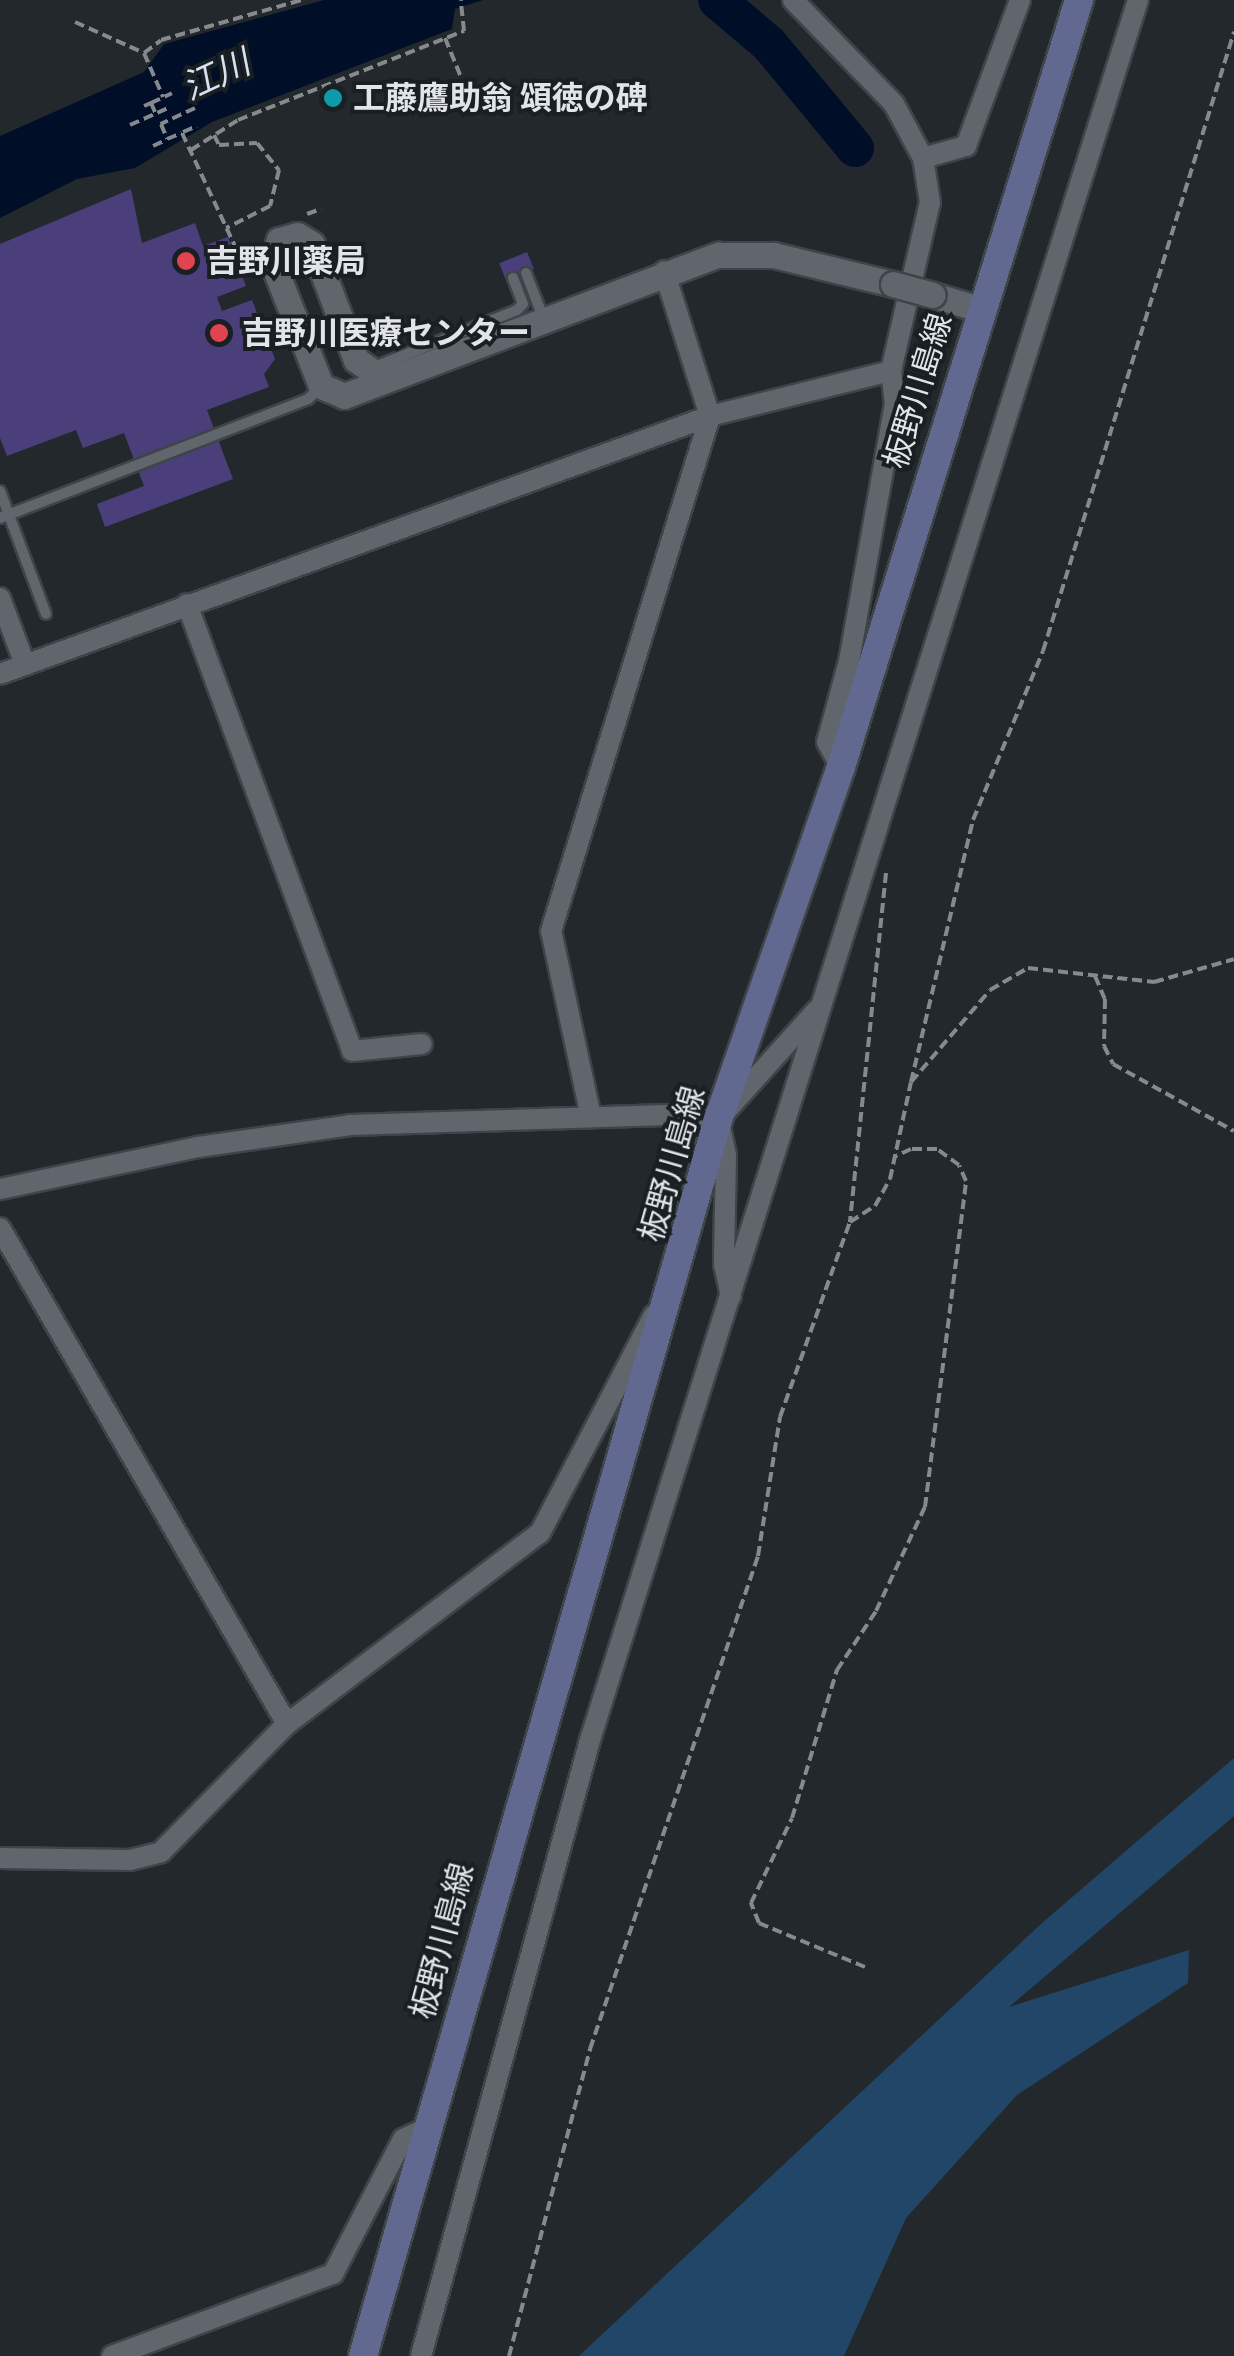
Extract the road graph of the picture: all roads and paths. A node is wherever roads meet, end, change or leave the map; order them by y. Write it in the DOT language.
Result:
graph roads {
  1 [pos="301,0"];
  2 [pos="461,0"];
  3 [pos="793,0"];
  4 [pos="1020,0"];
  5 [pos="1080,0"];
  6 [pos="1138,0"];
  7 [pos="74,22"];
  8 [pos="1234,32"];
  9 [pos="445,38"];
  10 [pos="144,53"];
  11 [pos="465,88"];
  12 [pos="172,93"];
  13 [pos="163,97"];
  14 [pos="195,108"];
  15 [pos="162,111"];
  16 [pos="160,124"];
  17 [pos="130,125"];
  18 [pos="197,126"];
  19 [pos="182,133"];
  20 [pos="214,135"];
  21 [pos="168,140"];
  22 [pos="152,146"];
  23 [pos="191,150"];
  24 [pos="923,158"];
  25 [pos="226,228"];
  26 [pos="254,251"];
  27 [pos="664,272"];
  28 [pos="526,273"];
  29 [pos="513,278"];
  30 [pos="979,308"];
  31 [pos="543,317"];
  32 [pos="892,371"];
  33 [pos="374,374"];
  34 [pos="321,386"];
  35 [pos="710,416"];
  36 [pos="0,491"];
  37 [pos="4,516"];
  38 [pos="0,598"];
  39 [pos="187,604"];
  40 [pos="46,614"];
  41 [pos="25,664"];
  42 [pos="0,674"];
  43 [pos="841,767"];
  44 [pos="874,842"];
  45 [pos="1234,959"];
  46 [pos="1095,976"];
  47 [pos="822,1004"];
  48 [pos="422,1044"];
  49 [pos="911,1082"];
  50 [pos="591,1117"];
  51 [pos="718,1120"];
  52 [pos="1234,1131"];
  53 [pos="894,1157"];
  54 [pos="0,1189"];
  55 [pos="850,1222"];
  56 [pos="0,1228"];
  57 [pos="732,1298"];
  58 [pos="670,1300"];
  59 [pos="287,1724"];
  60 [pos="0,1858"];
  61 [pos="865,1967"];
  62 [pos="426,2128"];
  63 [pos="112,2356"];
  64 [pos="363,2356"];
  65 [pos="421,2356"];
  66 [pos="510,2356"];
  1 -- 10 [label="path"];
  2 -- 9 [label="path"];
  3 -- 24 [label="street"];
  4 -- 24 [label="street"];
  5 -- 30 [label="main road, 板野川島線"];
  6 -- 44 [label="street"];
  7 -- 10 [label="path"];
  8 -- 49 [label="path"];
  9 -- 11 [label="path"];
  9 -- 20 [label="path"];
  10 -- 13 [label="path"];
  12 -- 13 [label="path"];
  13 -- 15 [label="path"];
  14 -- 16 [label="path"];
  15 -- 16 [label="path"];
  15 -- 17 [label="path"];
  16 -- 21 [label="path"];
  18 -- 19 [label="path"];
  19 -- 21 [label="path"];
  19 -- 23 [label="path"];
  20 -- 23 [label="path"];
  20 -- 25 [label="path"];
  21 -- 22 [label="path"];
  23 -- 25 [label="path"];
  24 -- 32 [label="street"];
  25 -- 26 [label="path"];
  27 -- 30 [label="street, bridge"];
  27 -- 31 [label="street"];
  27 -- 35 [label="street"];
  28 -- 31 [label="lane"];
  29 -- 33 [label="lane"];
  30 -- 43 [label="main road, 板野川島線"];
  31 -- 33 [label="street"];
  32 -- 35 [label="street"];
  32 -- 43 [label="street"];
  33 -- 34 [label="street"];
  33 -- 34 [label="street"];
  34 -- 37 [label="lane"];
  35 -- 39 [label="street"];
  35 -- 50 [label="street"];
  36 -- 37 [label="lane"];
  37 -- 40 [label="lane"];
  38 -- 41 [label="street"];
  39 -- 41 [label="street"];
  39 -- 48 [label="street"];
  41 -- 42 [label="street"];
  43 -- 51 [label="main road, 板野川島線"];
  44 -- 47 [label="street"];
  44 -- 55 [label="path"];
  45 -- 46 [label="path"];
  46 -- 49 [label="path"];
  46 -- 52 [label="path"];
  47 -- 51 [label="street"];
  47 -- 57 [label="street"];
  49 -- 53 [label="path"];
  50 -- 51 [label="street"];
  50 -- 54 [label="street"];
  51 -- 57 [label="street"];
  51 -- 58 [label="main road, 板野川島線"];
  53 -- 55 [label="path"];
  53 -- 61 [label="path"];
  55 -- 66 [label="path"];
  56 -- 59 [label="street"];
  57 -- 65 [label="street"];
  58 -- 59 [label="street"];
  58 -- 62 [label="main road, 板野川島線"];
  59 -- 60 [label="street"];
  62 -- 63 [label="street"];
  62 -- 64 [label="main road, 板野川島線"];
}
